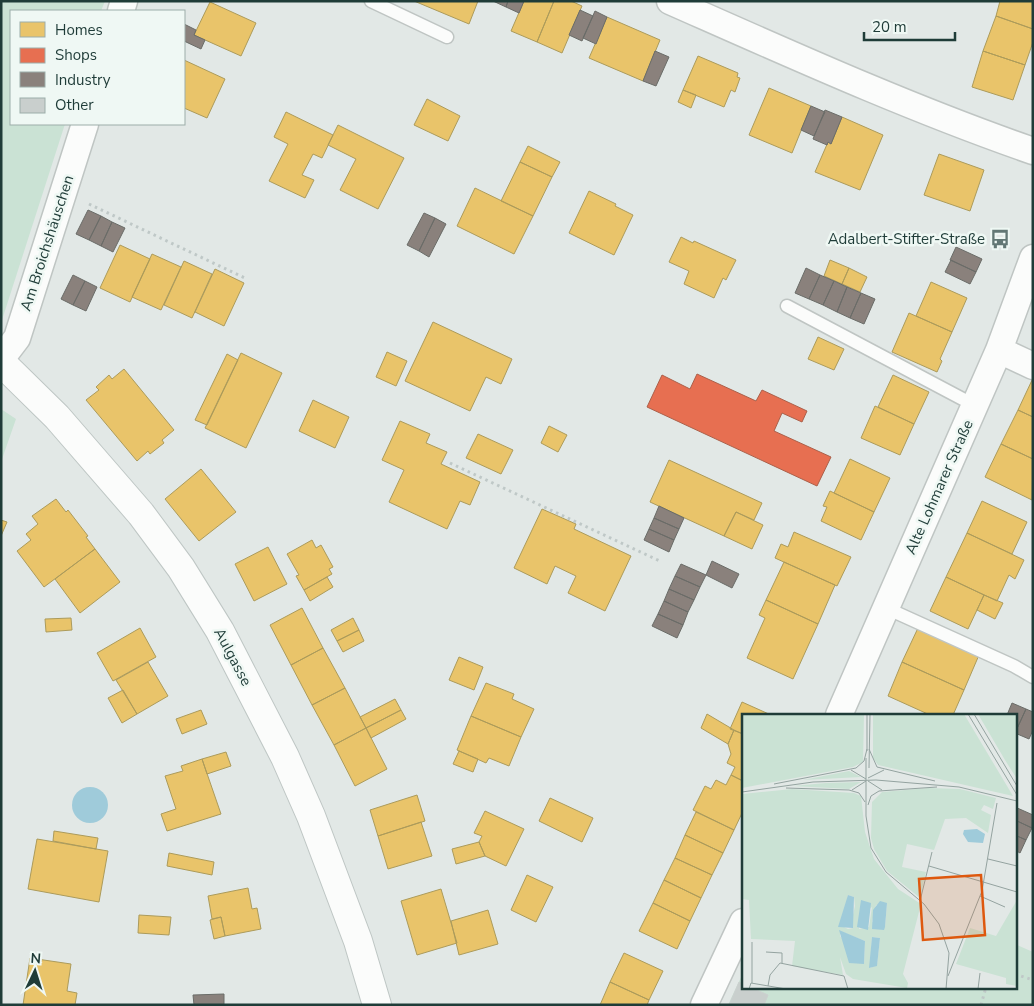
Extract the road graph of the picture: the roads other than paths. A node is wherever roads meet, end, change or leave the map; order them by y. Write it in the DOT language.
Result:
graph roads {
  1 [pos="371,1"];
  2 [pos="670,1"];
  3 [pos="447,37"];
  4 [pos="85,125"];
  5 [pos="1033,151"];
  6 [pos="1033,258"];
  7 [pos="787,306"];
  8 [pos="999,350"];
  9 [pos="1,360"];
  10 [pos="1033,366"];
  11 [pos="974,406"];
  12 [pos="886,608"];
  13 [pos="1033,677"];
  14 [pos="839,714"];
  15 [pos="742,924"];
  16 [pos="377,1005"];
  17 [pos="704,1005"];
  1 -- 3 [label="lane"];
  2 -- 5 [label="street"];
  4 -- 9 [label="street, Am Broichshäuschen"];
  6 -- 8 [label="street, Alte Lohmarer Straße"];
  7 -- 11 [label="lane"];
  8 -- 10 [label="street"];
  8 -- 11 [label="street, Alte Lohmarer Straße"];
  9 -- 16 [label="main road, Aulgasse"];
  11 -- 12 [label="street, Alte Lohmarer Straße"];
  12 -- 13 [label="lane"];
  12 -- 14 [label="street, Alte Lohmarer Straße"];
  15 -- 17 [label="street"];
}
